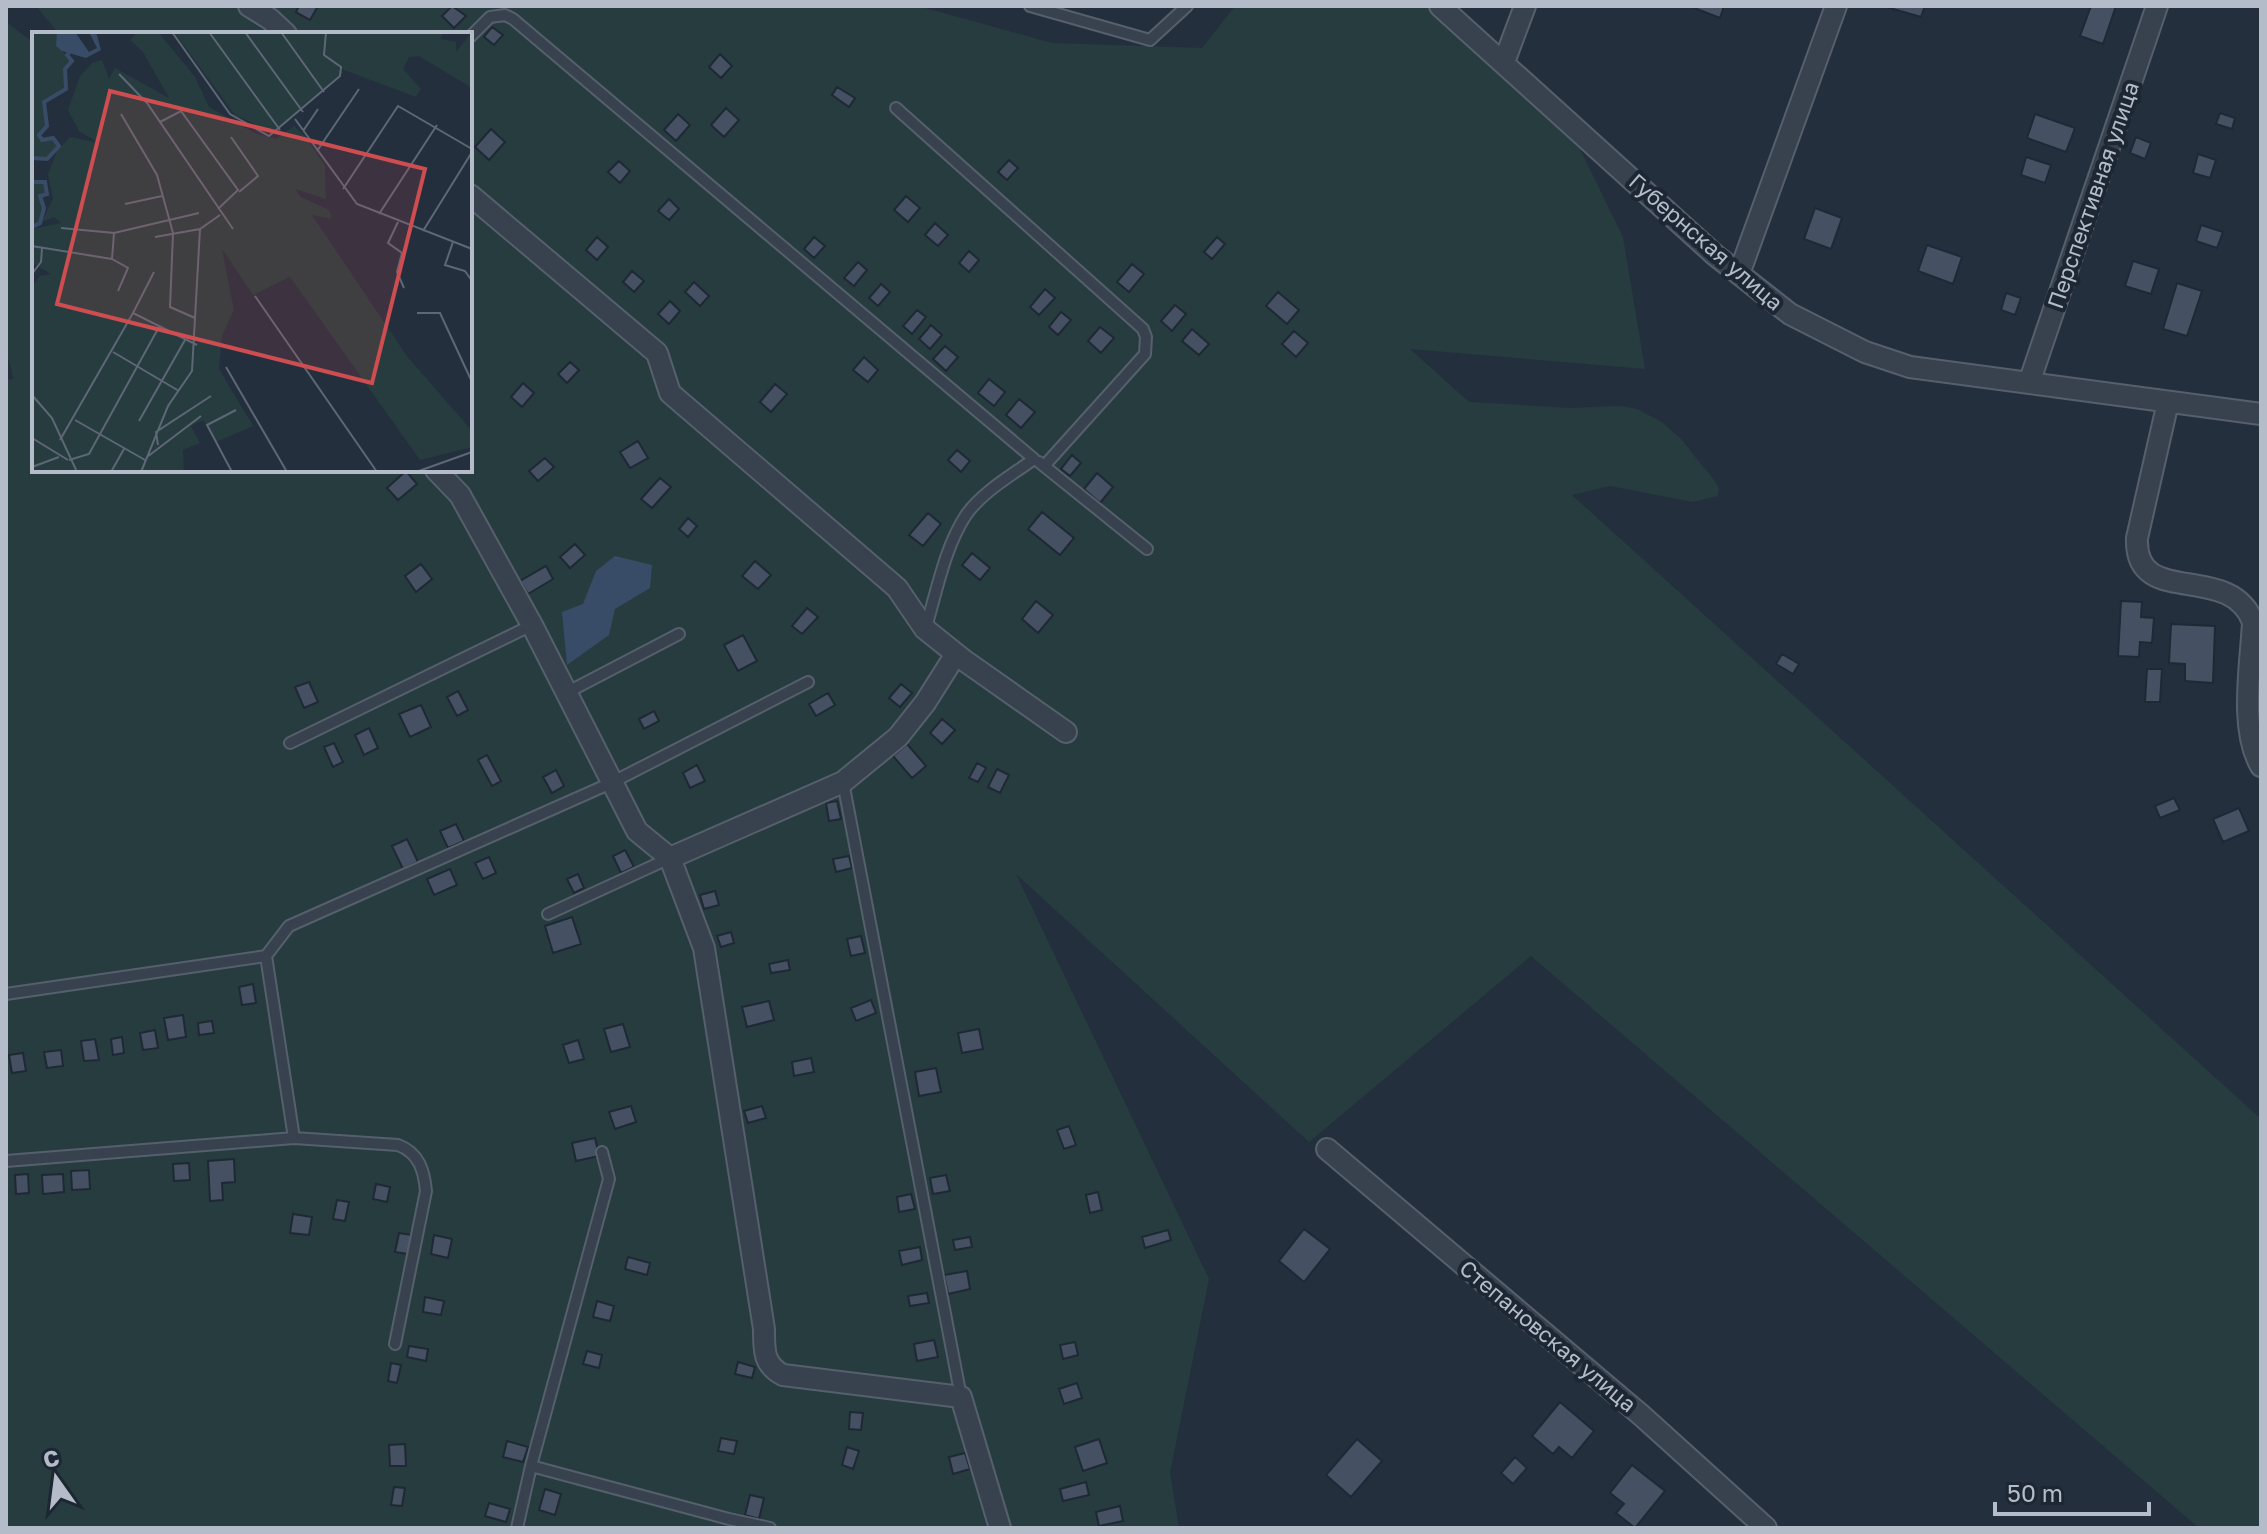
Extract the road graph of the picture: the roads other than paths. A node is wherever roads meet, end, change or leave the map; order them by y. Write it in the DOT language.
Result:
graph roads {
  1 [pos="249,6"];
  2 [pos="1030,6"];
  3 [pos="1187,6"];
  4 [pos="1440,6"];
  5 [pos="1525,6"];
  6 [pos="1836,6"];
  7 [pos="2157,6"];
  8 [pos="272,13"];
  9 [pos="285,32"];
  10 [pos="472,35"];
  11 [pos="1504,62"];
  12 [pos="896,108"];
  13 [pos="472,197"];
  14 [pos="1739,274"];
  15 [pos="2029,383"];
  16 [pos="2168,402"];
  17 [pos="2261,414"];
  18 [pos="1034,459"];
  19 [pos="1045,465"];
  20 [pos="438,472"];
  21 [pos="1147,549"];
  22 [pos="532,625"];
  23 [pos="925,629"];
  24 [pos="679,634"];
  25 [pos="956,654"];
  26 [pos="808,682"];
  27 [pos="566,693"];
  28 [pos="1066,732"];
  29 [pos="290,743"];
  30 [pos="2261,766"];
  31 [pos="843,782"];
  32 [pos="611,783"];
  33 [pos="670,858"];
  34 [pos="548,914"];
  35 [pos="266,956"];
  36 [pos="6,994"];
  37 [pos="294,1138"];
  38 [pos="1327,1149"];
  39 [pos="602,1152"];
  40 [pos="6,1161"];
  41 [pos="395,1344"];
  42 [pos="961,1397"];
  43 [pos="531,1466"];
  44 [pos="728,1524"];
  45 [pos="517,1528"];
  46 [pos="770,1528"];
  47 [pos="1000,1528"];
  48 [pos="1766,1528"];
  1 -- 8 [label="street"];
  2 -- 3 [label="lane"];
  4 -- 11 [label="street, Губернская улица"];
  5 -- 11 [label="street"];
  6 -- 14 [label="street"];
  7 -- 15 [label="street, Перспективная улица"];
  8 -- 9 [label="street"];
  10 -- 18 [label="lane"];
  11 -- 14 [label="street, Губернская улица"];
  12 -- 19 [label="lane"];
  13 -- 23 [label="street"];
  14 -- 15 [label="street, Губернская улица"];
  15 -- 16 [label="street, Губернская улица"];
  16 -- 17 [label="street, Губернская улица"];
  16 -- 30 [label="street"];
  18 -- 19 [label="lane"];
  18 -- 23 [label="lane"];
  19 -- 21 [label="lane"];
  20 -- 22 [label="street"];
  22 -- 27 [label="street"];
  22 -- 29 [label="lane"];
  23 -- 25 [label="street"];
  24 -- 27 [label="lane"];
  25 -- 28 [label="street"];
  25 -- 31 [label="street"];
  26 -- 32 [label="lane"];
  27 -- 32 [label="street"];
  31 -- 33 [label="street"];
  31 -- 42 [label="lane"];
  32 -- 33 [label="street"];
  32 -- 35 [label="lane"];
  33 -- 34 [label="lane"];
  33 -- 42 [label="street"];
  35 -- 36 [label="lane"];
  35 -- 37 [label="lane"];
  37 -- 40 [label="lane"];
  37 -- 41 [label="lane"];
  38 -- 48 [label="street, Степановская улица"];
  39 -- 43 [label="lane"];
  42 -- 47 [label="street"];
  43 -- 44 [label="lane"];
  43 -- 45 [label="lane"];
  44 -- 46 [label="lane"];
}
